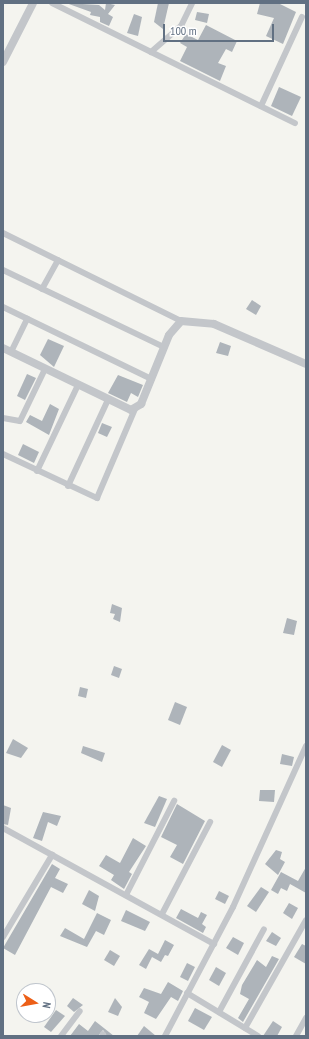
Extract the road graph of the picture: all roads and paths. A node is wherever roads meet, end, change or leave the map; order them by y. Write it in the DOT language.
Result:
graph roads {
  1 [pos="32,3"];
  2 [pos="52,3"];
  3 [pos="192,3"];
  4 [pos="302,16"];
  5 [pos="151,52"];
  6 [pos="3,62"];
  7 [pos="261,106"];
  8 [pos="295,123"];
  9 [pos="3,233"];
  10 [pos="58,260"];
  11 [pos="3,270"];
  12 [pos="42,289"];
  13 [pos="3,308"];
  14 [pos="27,319"];
  15 [pos="181,321"];
  16 [pos="164,347"];
  17 [pos="3,348"];
  18 [pos="11,352"];
  19 [pos="306,364"];
  20 [pos="45,369"];
  21 [pos="151,379"];
  22 [pos="78,385"];
  23 [pos="108,400"];
  24 [pos="135,409"];
  25 [pos="3,418"];
  26 [pos="3,454"];
  27 [pos="37,471"];
  28 [pos="68,486"];
  29 [pos="306,746"];
  30 [pos="174,801"];
  31 [pos="210,822"];
  32 [pos="3,828"];
  33 [pos="52,856"];
  34 [pos="126,895"];
  35 [pos="162,914"];
  36 [pos="306,920"];
  37 [pos="264,929"];
  38 [pos="3,937"];
  39 [pos="214,944"];
  40 [pos="187,993"];
  41 [pos="80,1011"];
  42 [pos="219,1012"];
  43 [pos="306,1018"];
  44 [pos="245,1028"];
  45 [pos="61,1036"];
  46 [pos="165,1036"];
  47 [pos="258,1036"];
  48 [pos="296,1036"];
  1 -- 6 [label="street"];
  2 -- 5 [label="street"];
  3 -- 5 [label="street"];
  4 -- 7 [label="street"];
  5 -- 7 [label="street"];
  7 -- 8 [label="street"];
  9 -- 10 [label="street"];
  10 -- 12 [label="street"];
  10 -- 15 [label="street"];
  11 -- 12 [label="street"];
  12 -- 16 [label="street"];
  13 -- 14 [label="street"];
  14 -- 18 [label="street"];
  14 -- 21 [label="street"];
  15 -- 16 [label="street"];
  15 -- 19 [label="street"];
  16 -- 21 [label="street"];
  17 -- 18 [label="street"];
  18 -- 20 [label="street"];
  20 -- 22 [label="street"];
  20 -- 25 [label="street"];
  21 -- 24 [label="street"];
  22 -- 23 [label="street"];
  22 -- 27 [label="street"];
  23 -- 24 [label="street"];
  23 -- 28 [label="street"];
  24 -- 28 [label="street"];
  26 -- 27 [label="street"];
  27 -- 28 [label="street"];
  29 -- 39 [label="street"];
  30 -- 34 [label="street"];
  31 -- 35 [label="street"];
  32 -- 33 [label="street"];
  33 -- 34 [label="street"];
  33 -- 38 [label="street"];
  34 -- 35 [label="street"];
  35 -- 39 [label="street"];
  36 -- 44 [label="street"];
  37 -- 42 [label="street"];
  39 -- 40 [label="street"];
  40 -- 42 [label="street"];
  40 -- 46 [label="street"];
  41 -- 45 [label="street"];
  42 -- 44 [label="street"];
  43 -- 48 [label="street"];
  44 -- 47 [label="street"];
}
